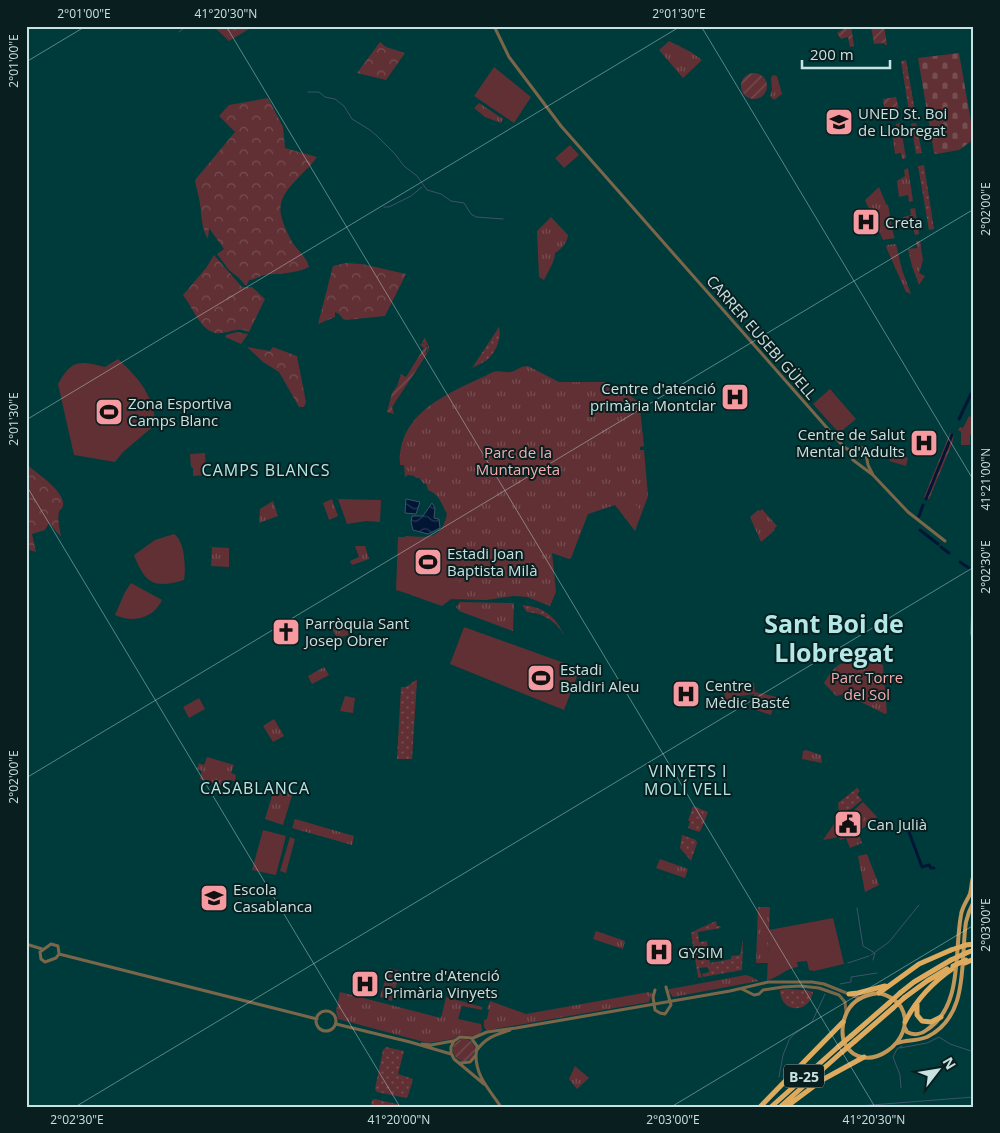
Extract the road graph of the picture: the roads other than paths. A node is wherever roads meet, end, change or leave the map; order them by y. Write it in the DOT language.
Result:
graph roads {
  1 [pos="494,26"];
  2 [pos="852,450"];
  3 [pos="866,457"];
  4 [pos="858,463"];
  5 [pos="873,475"];
  6 [pos="945,541"];
  7 [pos="974,875"];
  8 [pos="973,888"];
  9 [pos="974,901"];
  10 [pos="26,944"];
  11 [pos="974,944"];
  12 [pos="43,949"];
  13 [pos="974,950"];
  14 [pos="59,954"];
  15 [pos="974,958"];
  16 [pos="952,968"];
  17 [pos="892,983"];
  18 [pos="666,987"];
  19 [pos="741,989"];
  20 [pos="655,990"];
  21 [pos="879,993"];
  22 [pos="849,994"];
  23 [pos="902,996"];
  24 [pos="859,998"];
  25 [pos="671,1001"];
  26 [pos="918,1001"];
  27 [pos="653,1004"];
  28 [pos="846,1012"];
  29 [pos="941,1017"];
  30 [pos="317,1019"];
  31 [pos="843,1022"];
  32 [pos="336,1024"];
  33 [pos="905,1024"];
  34 [pos="515,1028"];
  35 [pos="469,1038"];
  36 [pos="454,1040"];
  37 [pos="897,1043"];
  38 [pos="416,1044"];
  39 [pos="840,1049"];
  40 [pos="477,1050"];
  41 [pos="451,1054"];
  42 [pos="476,1056"];
  43 [pos="864,1057"];
  44 [pos="460,1062"];
  45 [pos="484,1084"];
  46 [pos="501,1107"];
  47 [pos="760,1107"];
  48 [pos="771,1107"];
  49 [pos="780,1107"];
  50 [pos="786,1107"];
  1 -- 2 [label="street, CARRER EUSEBI GÜELL"];
  2 -- 3 [label="street"];
  2 -- 4 [label="street"];
  3 -- 4 [label="street"];
  3 -- 5 [label="street"];
  4 -- 5 [label="street"];
  5 -- 6 [label="street"];
  7 -- 8 [label="main road"];
  8 -- 29 [label="main road"];
  9 -- 37 [label="main road"];
  10 -- 12 [label="street"];
  11 -- 17 [label="highway, bridge"];
  12 -- 14 [label="street"];
  12 -- 14 [label="street"];
  13 -- 23 [label="highway, B-25, bridge"];
  14 -- 30 [label="street"];
  15 -- 16 [label="highway, B-25, bridge"];
  16 -- 23 [label="highway, B-25"];
  16 -- 26 [label="highway"];
  17 -- 21 [label="highway"];
  17 -- 22 [label="highway"];
  18 -- 25 [label="street"];
  19 -- 22 [label="street"];
  19 -- 25 [label="street"];
  19 -- 28 [label="street"];
  20 -- 27 [label="street"];
  21 -- 24 [label="main road"];
  21 -- 33 [label="main road"];
  22 -- 24 [label="street"];
  23 -- 39 [label="highway, B-25, bridge"];
  24 -- 28 [label="main road"];
  25 -- 27 [label="street"];
  25 -- 27 [label="street"];
  26 -- 29 [label="highway"];
  26 -- 33 [label="highway"];
  27 -- 34 [label="street"];
  28 -- 31 [label="main road"];
  29 -- 33 [label="main road"];
  30 -- 32 [label="street"];
  30 -- 32 [label="street"];
  31 -- 43 [label="main road"];
  31 -- 47 [label="highway"];
  32 -- 38 [label="street"];
  33 -- 37 [label="main road"];
  34 -- 35 [label="street"];
  34 -- 40 [label="street"];
  35 -- 36 [label="street"];
  35 -- 40 [label="street"];
  36 -- 38 [label="street"];
  36 -- 41 [label="street"];
  37 -- 43 [label="main road"];
  38 -- 41 [label="street"];
  39 -- 48 [label="highway, B-25"];
  39 -- 49 [label="highway, B-25"];
  40 -- 42 [label="street"];
  41 -- 44 [label="street"];
  42 -- 44 [label="street"];
  42 -- 45 [label="street"];
  43 -- 50 [label="highway"];
  44 -- 45 [label="street"];
  45 -- 46 [label="street"];
}
